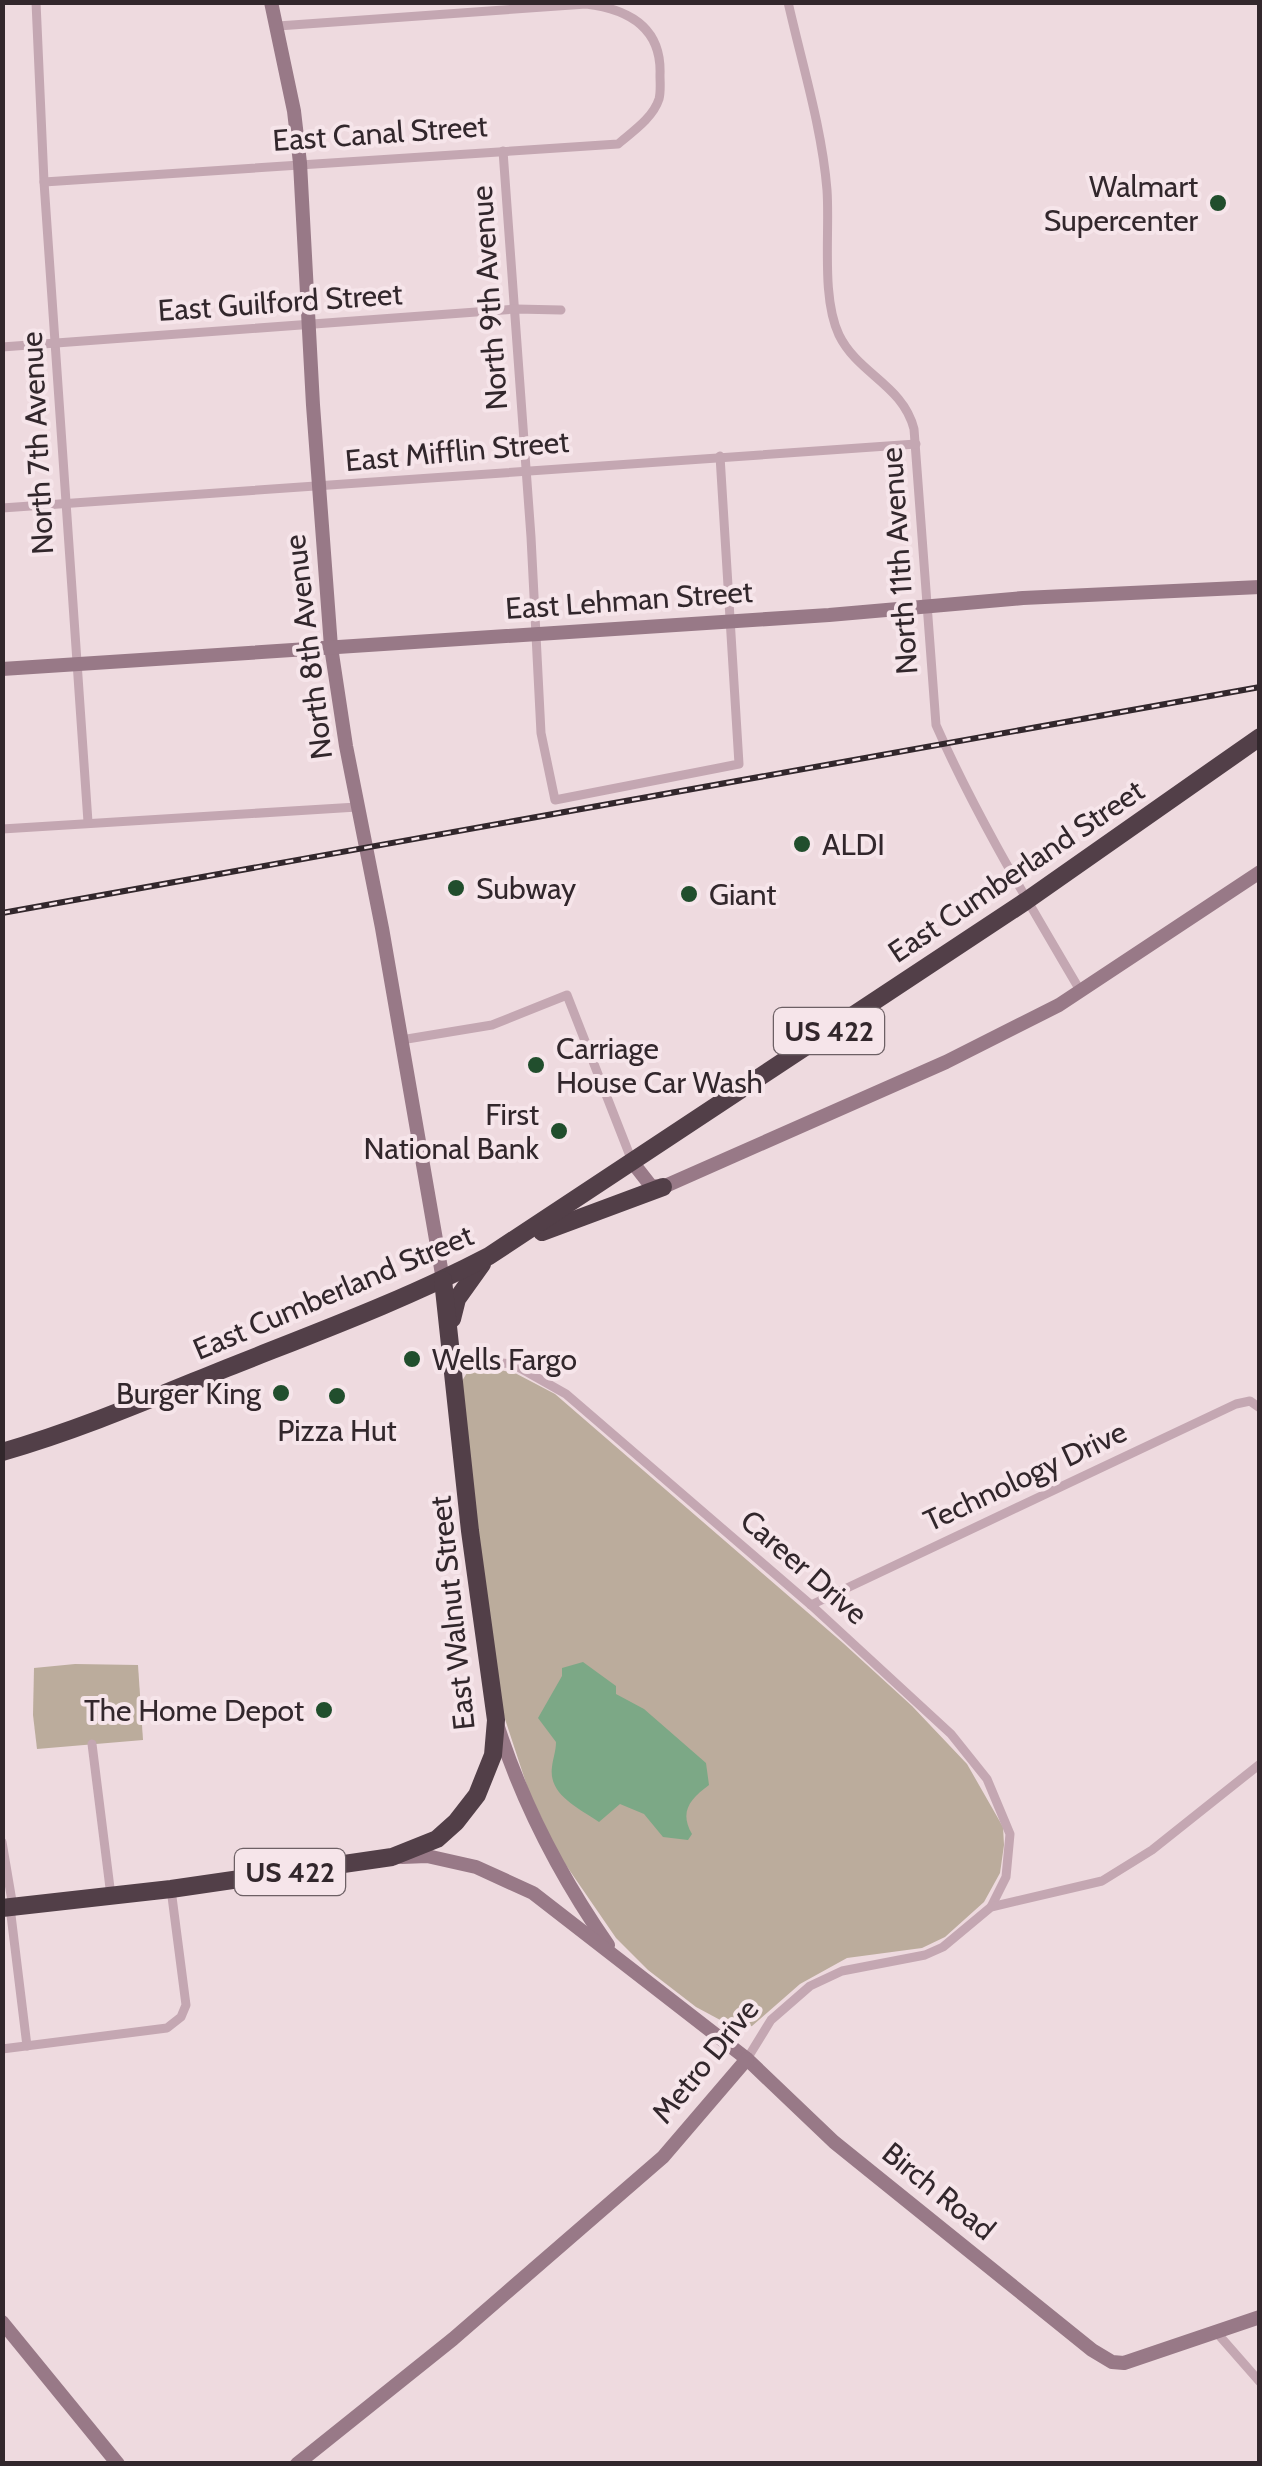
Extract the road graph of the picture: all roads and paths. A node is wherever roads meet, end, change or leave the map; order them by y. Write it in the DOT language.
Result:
graph roads {
  1 [pos="36,2"];
  2 [pos="272,2"];
  3 [pos="788,2"];
  4 [pos="278,26"];
  5 [pos="503,150"];
  6 [pos="300,163"];
  7 [pos="44,182"];
  8 [pos="516,309"];
  9 [pos="561,310"];
  10 [pos="308,326"];
  11 [pos="56,343"];
  12 [pos="2,347"];
  13 [pos="916,444"];
  14 [pos="720,456"];
  15 [pos="525,470"];
  16 [pos="318,487"];
  17 [pos="67,504"];
  18 [pos="2,508"];
  19 [pos="1260,587"];
  20 [pos="927,608"];
  21 [pos="731,621"];
  22 [pos="536,635"];
  23 [pos="331,647"];
  24 [pos="76,663"];
  25 [pos="2,668"];
  26 [pos="1260,736"];
  27 [pos="357,808"];
  28 [pos="88,822"];
  29 [pos="2,829"];
  30 [pos="1260,872"];
  31 [pos="1026,901"];
  32 [pos="1081,992"];
  33 [pos="401,1040"];
  34 [pos="633,1163"];
  35 [pos="663,1187"];
  36 [pos="508,1244"];
  37 [pos="489,1256"];
  38 [pos="443,1280"];
  39 [pos="450,1334"];
  40 [pos="452,1358"];
  41 [pos="1260,1408"];
  42 [pos="2,1452"];
  43 [pos="811,1605"];
  44 [pos="496,1720"];
  45 [pos="92,1744"];
  46 [pos="1260,1764"];
  47 [pos="2,1842"];
  48 [pos="392,1857"];
  49 [pos="170,1889"];
  50 [pos="111,1896"];
  51 [pos="9,1907"];
  52 [pos="991,1908"];
  53 [pos="617,1958"];
  54 [pos="27,2046"];
  55 [pos="2,2049"];
  56 [pos="746,2059"];
  57 [pos="1260,2317"];
  58 [pos="2,2322"];
  59 [pos="1217,2333"];
  60 [pos="1260,2382"];
  61 [pos="118,2464"];
  62 [pos="298,2464"];
  1 -- 7 [label="street, North 7th Avenue"];
  2 -- 4 [label="street, North 8th Avenue"];
  3 -- 13 [label="street, North 11th Avenue"];
  4 -- 5 [label="street, East Canal Street"];
  4 -- 6 [label="street, North 8th Avenue"];
  5 -- 6 [label="street, East Canal Street"];
  5 -- 8 [label="street, North 9th Avenue"];
  6 -- 7 [label="street, East Canal Street"];
  6 -- 10 [label="street, North 8th Avenue"];
  7 -- 11 [label="street, North 7th Avenue"];
  8 -- 9 [label="street, East Guilford Street"];
  8 -- 10 [label="street, East Guilford Street"];
  8 -- 15 [label="street, North 9th Avenue"];
  10 -- 11 [label="street, East Guilford Street"];
  10 -- 16 [label="street, North 8th Avenue"];
  11 -- 12 [label="street, East Guilford Street"];
  11 -- 17 [label="street, North 7th Avenue"];
  13 -- 14 [label="street, East Mifflin Street"];
  13 -- 20 [label="street, North 11th Avenue"];
  14 -- 15 [label="street, East Mifflin Street"];
  14 -- 21 [label="street"];
  15 -- 16 [label="street, East Mifflin Street"];
  15 -- 22 [label="street, North 9th Avenue"];
  16 -- 17 [label="street, East Mifflin Street"];
  16 -- 23 [label="street, North 8th Avenue"];
  17 -- 18 [label="street, East Mifflin Street"];
  17 -- 24 [label="street, North 7th Avenue"];
  19 -- 20 [label="street, East Lehman Street"];
  20 -- 21 [label="street, East Lehman Street"];
  20 -- 31 [label="street, North 11th Avenue"];
  21 -- 22 [label="street, East Lehman Street"];
  21 -- 22 [label="street, North 9th Avenue"];
  22 -- 23 [label="street, East Lehman Street"];
  23 -- 24 [label="street, East Lehman Street"];
  23 -- 27 [label="street, North 8th Avenue"];
  24 -- 25 [label="street, East Lehman Street"];
  24 -- 28 [label="street, North 7th Avenue"];
  26 -- 31 [label="highway, East Cumberland Street / US 422"];
  27 -- 28 [label="street"];
  27 -- 33 [label="street, North 8th Avenue"];
  28 -- 29 [label="street"];
  30 -- 32 [label="street"];
  31 -- 32 [label="street, North 11th Avenue"];
  31 -- 34 [label="highway, East Cumberland Street / US 422"];
  32 -- 35 [label="street"];
  33 -- 34 [label="street"];
  33 -- 38 [label="street, North 8th Avenue"];
  34 -- 35 [label="street"];
  34 -- 36 [label="highway, East Cumberland Street / US 422"];
  35 -- 36 [label="highway"];
  36 -- 37 [label="highway, East Cumberland Street / US 422"];
  37 -- 38 [label="highway, East Cumberland Street / US 422"];
  37 -- 39 [label="highway, US 422"];
  38 -- 39 [label="highway, East Walnut Street"];
  38 -- 42 [label="highway, East Cumberland Street / US 422"];
  39 -- 40 [label="highway, East Walnut Street / US 422"];
  40 -- 43 [label="street, Career Drive"];
  40 -- 44 [label="highway, East Walnut Street / US 422"];
  41 -- 43 [label="street, Technology Drive"];
  43 -- 52 [label="street, Career Drive"];
  44 -- 48 [label="highway, East Walnut Street / US 422"];
  44 -- 53 [label="street, Birch Road"];
  45 -- 50 [label="street"];
  46 -- 52 [label="street, Metro Drive"];
  47 -- 51 [label="street"];
  48 -- 49 [label="highway, East Walnut Street / US 422"];
  48 -- 53 [label="street, Birch Road"];
  49 -- 50 [label="highway, East Walnut Street / US 422"];
  49 -- 54 [label="street"];
  50 -- 51 [label="highway, East Walnut Street / US 422"];
  51 -- 54 [label="street"];
  52 -- 56 [label="street, Metro Drive"];
  53 -- 56 [label="street, Birch Road"];
  54 -- 55 [label="street"];
  56 -- 59 [label="street, Birch Road"];
  56 -- 62 [label="street, Metro Drive"];
  57 -- 59 [label="street, Birch Road"];
  58 -- 61 [label="street"];
  59 -- 60 [label="street"];
}
